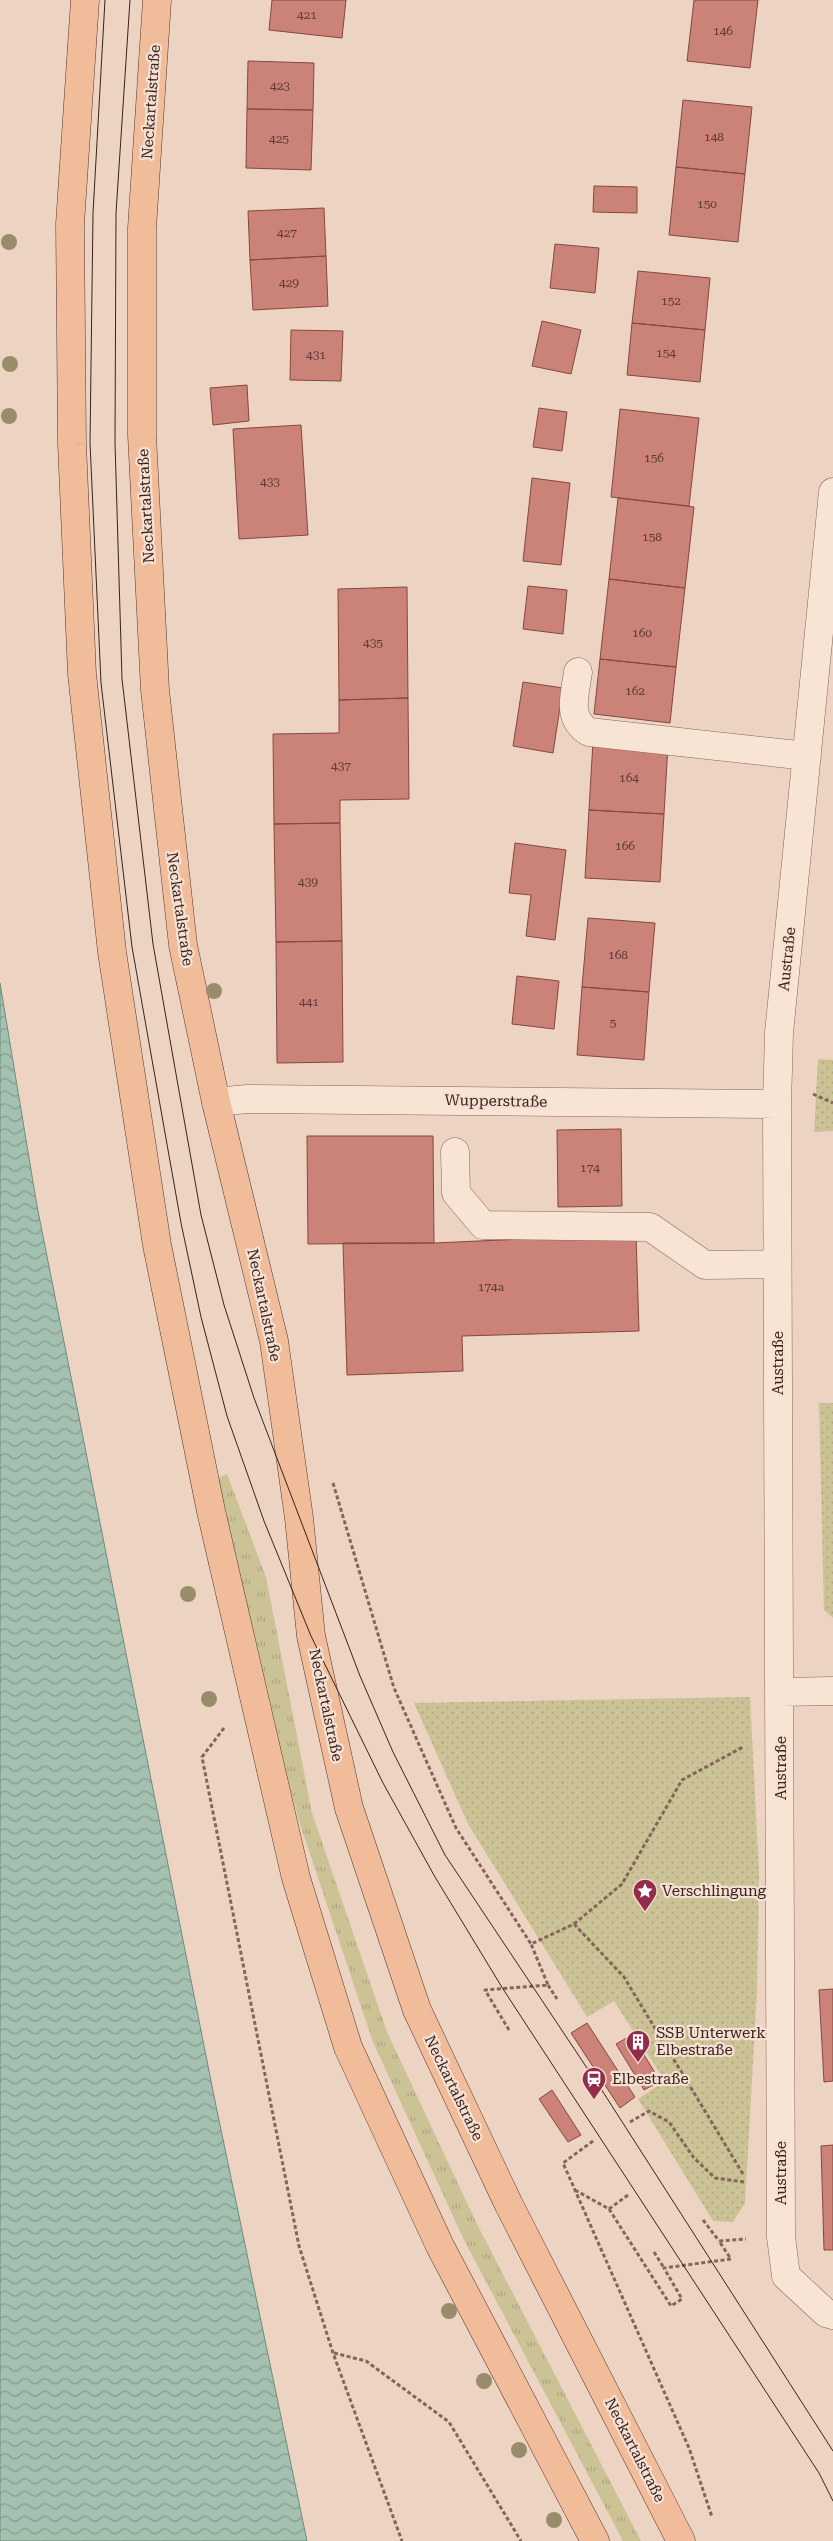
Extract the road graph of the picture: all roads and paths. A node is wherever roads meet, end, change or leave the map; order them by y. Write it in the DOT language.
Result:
graph roads {
  1 [pos="85,0"];
  2 [pos="157,0"];
  3 [pos="833,492"];
  4 [pos="578,672"];
  5 [pos="807,756"];
  6 [pos="216,1102"];
  7 [pos="777,1104"];
  8 [pos="455,1152"];
  9 [pos="777,1264"];
  10 [pos="332,1480"];
  11 [pos="781,1692"];
  12 [pos="833,1692"];
  13 [pos="224,1726"];
  14 [pos="745,1746"];
  15 [pos="574,1924"];
  16 [pos="531,1944"];
  17 [pos="548,1985"];
  18 [pos="557,1999"];
  19 [pos="509,2030"];
  20 [pos="630,2122"];
  21 [pos="593,2141"];
  22 [pos="575,2190"];
  23 [pos="628,2195"];
  24 [pos="609,2209"];
  25 [pos="703,2220"];
  26 [pos="781,2237"];
  27 [pos="719,2241"];
  28 [pos="654,2252"];
  29 [pos="664,2268"];
  30 [pos="833,2315"];
  31 [pos="333,2353"];
  32 [pos="714,2522"];
  33 [pos="402,2541"];
  34 [pos="521,2541"];
  35 [pos="595,2541"];
  36 [pos="681,2541"];
  1 -- 35 [label="main road"];
  2 -- 6 [label="main road, Neckartalstraße"];
  3 -- 5 [label="street, Austraße"];
  4 -- 5 [label="street"];
  5 -- 7 [label="street, Austraße"];
  6 -- 7 [label="street, Wupperstraße"];
  6 -- 36 [label="main road, Neckartalstraße"];
  7 -- 9 [label="street, Austraße"];
  8 -- 9 [label="street"];
  9 -- 11 [label="street, Austraße"];
  10 -- 16 [label="path"];
  11 -- 12 [label="street"];
  11 -- 26 [label="street, Austraße"];
  13 -- 31 [label="path"];
  14 -- 15 [label="path"];
  15 -- 16 [label="path"];
  15 -- 20 [label="path"];
  16 -- 17 [label="path"];
  17 -- 18 [label="path"];
  17 -- 19 [label="path"];
  21 -- 22 [label="path"];
  22 -- 24 [label="path"];
  22 -- 32 [label="path"];
  23 -- 24 [label="path"];
  24 -- 29 [label="path"];
  25 -- 27 [label="path"];
  26 -- 27 [label="path"];
  26 -- 30 [label="street"];
  27 -- 29 [label="path"];
  28 -- 29 [label="path"];
  31 -- 33 [label="path"];
  31 -- 34 [label="path"];
}
